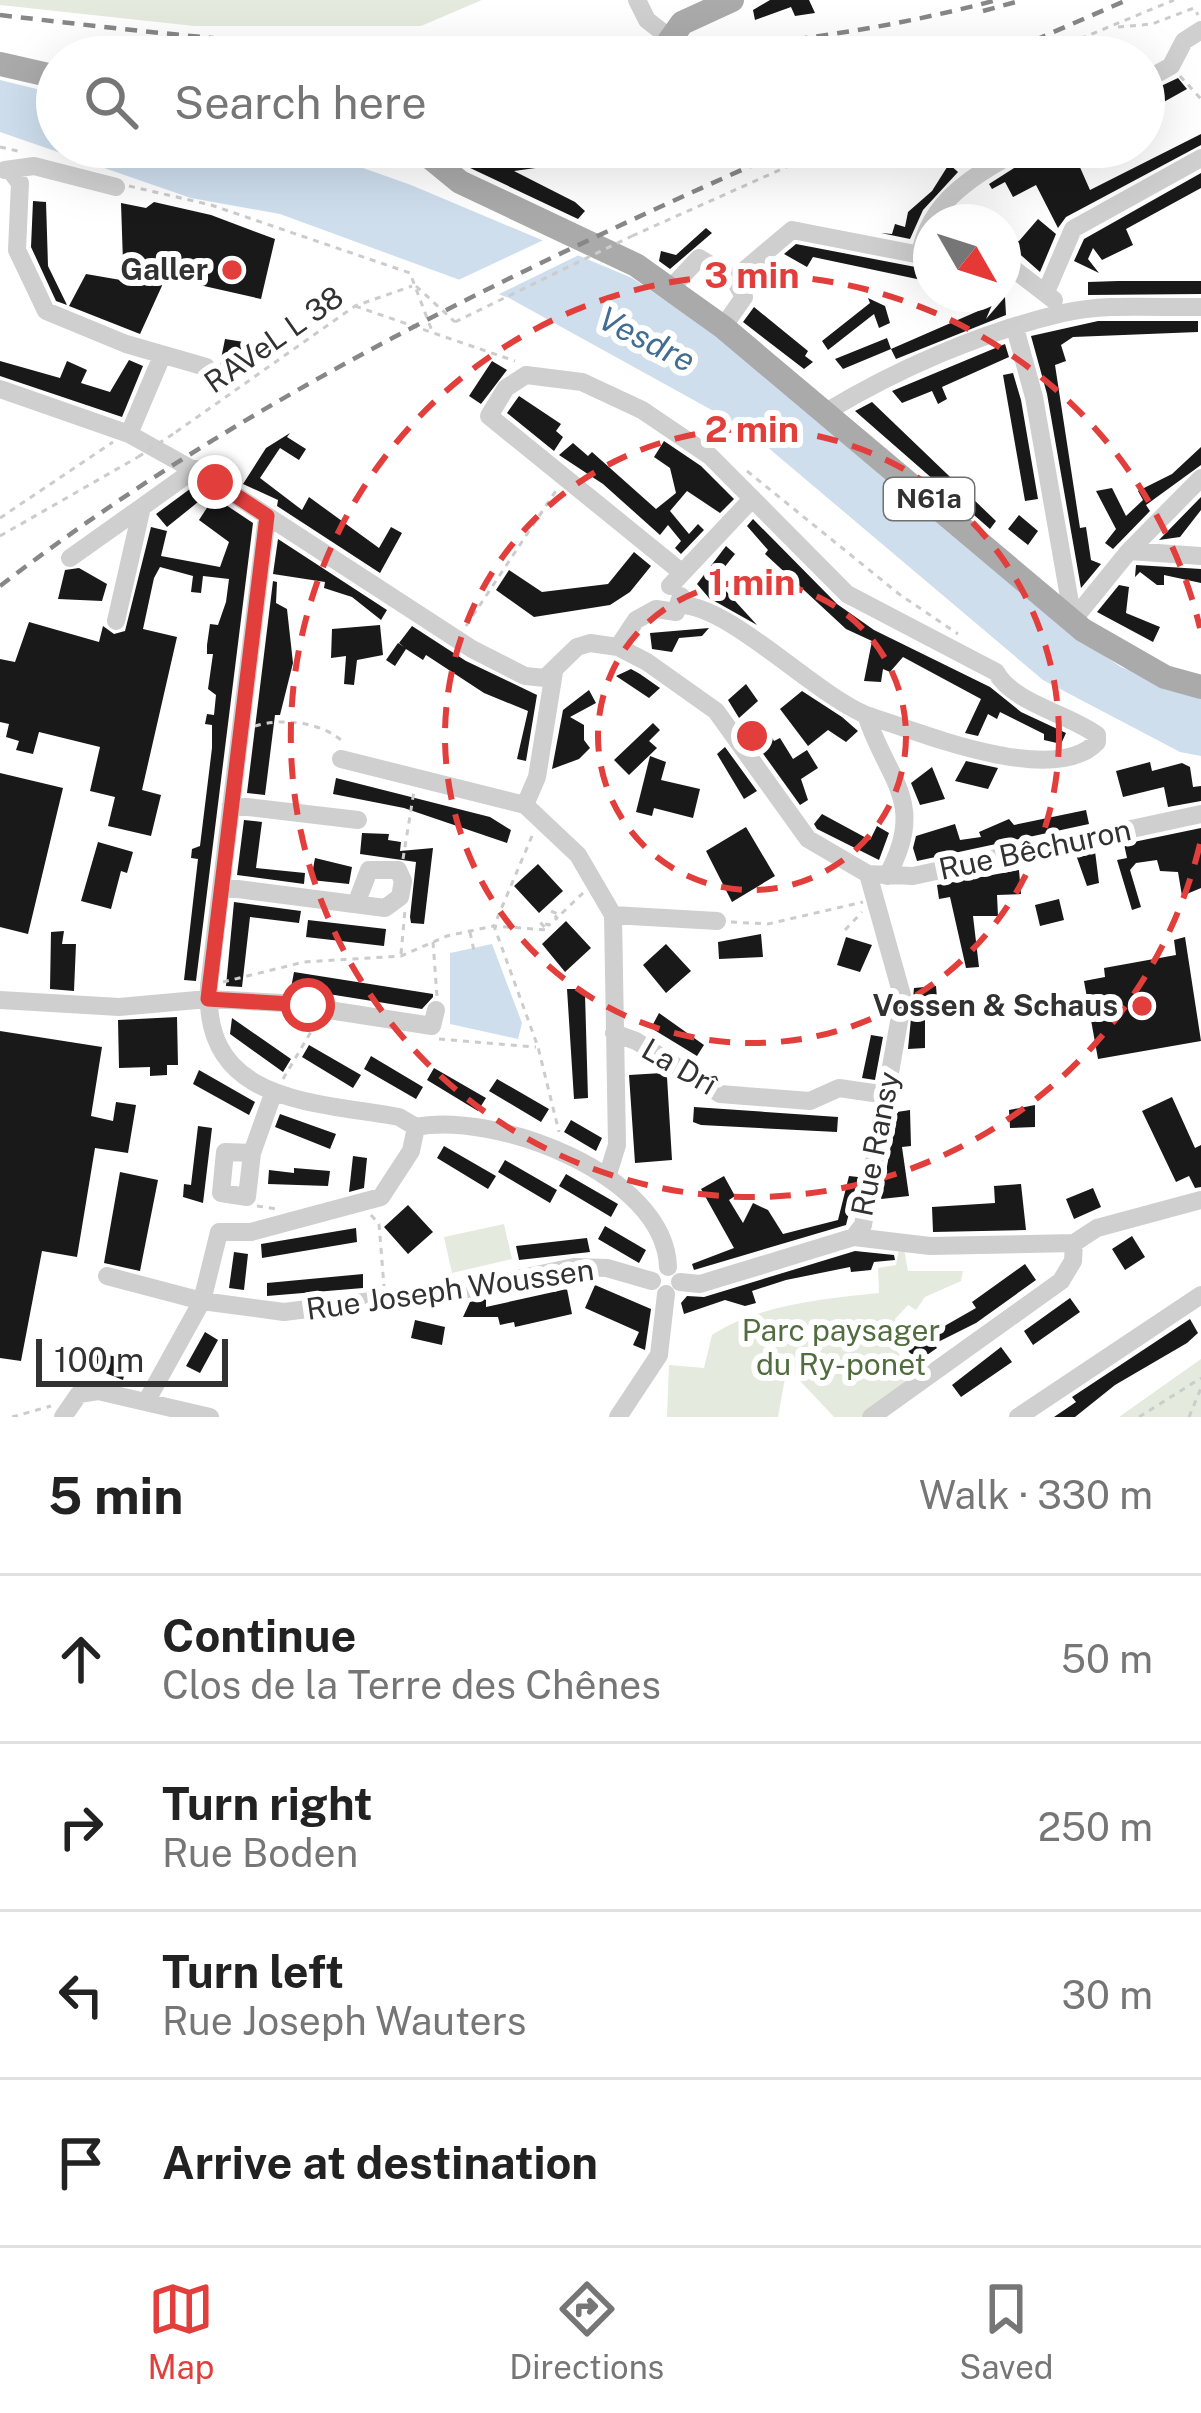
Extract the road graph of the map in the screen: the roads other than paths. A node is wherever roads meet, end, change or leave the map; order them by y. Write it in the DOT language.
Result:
graph roads {
  1 [pos="637,0"];
  2 [pos="724,2"];
  3 [pos="657,36"];
  4 [pos="672,36"];
  5 [pos="1192,36"];
  6 [pos="0,64"];
  7 [pos="1165,69"];
  8 [pos="36,72"];
  9 [pos="1201,158"];
  10 [pos="443,168"];
  11 [pos="456,168"];
  12 [pos="988,168"];
  13 [pos="5,170"];
  14 [pos="460,182"];
  15 [pos="116,187"];
  16 [pos="946,204"];
  17 [pos="913,254"];
  18 [pos="1021,274"];
  19 [pos="734,279"];
  20 [pos="670,290"];
  21 [pos="1046,292"];
  22 [pos="1201,307"];
  23 [pos="1066,312"];
  24 [pos="723,327"];
  25 [pos="1016,328"];
  26 [pos="162,356"];
  27 [pos="206,367"];
  28 [pos="0,389"];
  29 [pos="826,412"];
  30 [pos="125,432"];
  31 [pos="195,469"];
  32 [pos="1201,478"];
  33 [pos="751,500"];
  34 [pos="142,507"];
  35 [pos="267,516"];
  36 [pos="1129,551"];
  37 [pos="1201,556"];
  38 [pos="70,558"];
  39 [pos="675,579"];
  40 [pos="681,604"];
  41 [pos="656,609"];
  42 [pos="1072,620"];
  43 [pos="116,621"];
  44 [pos="618,647"];
  45 [pos="554,672"];
  46 [pos="1201,687"];
  47 [pos="866,715"];
  48 [pos="341,759"];
  49 [pos="231,805"];
  50 [pos="525,805"];
  51 [pos="1201,814"];
  52 [pos="358,820"];
  53 [pos="878,875"];
  54 [pos="223,887"];
  55 [pos="356,904"];
  56 [pos="613,915"];
  57 [pos="717,921"];
  58 [pos="209,992"];
  59 [pos="0,1000"];
  60 [pos="435,1010"];
  61 [pos="614,1033"];
  62 [pos="273,1094"];
  63 [pos="886,1095"];
  64 [pos="416,1127"];
  65 [pos="252,1153"];
  66 [pos="608,1174"];
  67 [pos="1201,1200"];
  68 [pos="854,1238"];
  69 [pos="1073,1243"];
  70 [pos="107,1276"];
  71 [pos="666,1281"];
  72 [pos="1201,1295"];
  73 [pos="202,1301"];
  74 [pos="146,1402"];
  75 [pos="66,1409"];
  76 [pos="210,1417"];
  77 [pos="619,1417"];
  78 [pos="871,1417"];
  79 [pos="1018,1417"];
  1 -- 3 [label="street"];
  2 -- 4 [label="main road"];
  5 -- 7 [label="street"];
  6 -- 8 [label="main road"];
  9 -- 21 [label="street"];
  10 -- 14 [label="main road"];
  11 -- 14 [label="main road"];
  12 -- 16 [label="street"];
  13 -- 15 [label="street"];
  13 -- 26 [label="street"];
  14 -- 20 [label="main road, N61a"];
  17 -- 19 [label="street"];
  18 -- 21 [label="street"];
  19 -- 20 [label="street"];
  19 -- 24 [label="street"];
  20 -- 24 [label="main road, N61a"];
  21 -- 23 [label="street"];
  22 -- 23 [label="street"];
  23 -- 25 [label="street"];
  24 -- 29 [label="main road, N61a"];
  25 -- 29 [label="street"];
  25 -- 42 [label="street"];
  26 -- 27 [label="street"];
  26 -- 30 [label="street"];
  28 -- 30 [label="street"];
  29 -- 42 [label="main road, N61a"];
  30 -- 31 [label="street"];
  31 -- 34 [label="street"];
  31 -- 35 [label="street"];
  32 -- 36 [label="street"];
  33 -- 39 [label="street"];
  33 -- 39 [label="street"];
  33 -- 47 [label="street"];
  34 -- 38 [label="street"];
  34 -- 43 [label="street"];
  35 -- 45 [label="street"];
  35 -- 49 [label="street"];
  36 -- 37 [label="street"];
  36 -- 42 [label="street"];
  39 -- 40 [label="street"];
  39 -- 41 [label="street"];
  40 -- 41 [label="street"];
  40 -- 47 [label="street"];
  41 -- 44 [label="street"];
  42 -- 46 [label="main road, N61a"];
  44 -- 45 [label="street"];
  44 -- 53 [label="street"];
  45 -- 50 [label="street"];
  47 -- 53 [label="street"];
  48 -- 50 [label="street"];
  49 -- 52 [label="street"];
  49 -- 54 [label="street"];
  50 -- 56 [label="street"];
  51 -- 53 [label="street, Rue Bêchuron"];
  53 -- 63 [label="street, Rue Ransy"];
  54 -- 55 [label="street"];
  54 -- 58 [label="street"];
  55 -- 55 [label="street"];
  56 -- 57 [label="street"];
  56 -- 61 [label="street"];
  58 -- 59 [label="street"];
  58 -- 60 [label="street"];
  58 -- 62 [label="street"];
  61 -- 63 [label="street, La Drî"];
  61 -- 66 [label="street"];
  62 -- 64 [label="street"];
  62 -- 65 [label="street"];
  63 -- 68 [label="street, Rue Ransy"];
  64 -- 66 [label="street"];
  64 -- 73 [label="street"];
  66 -- 71 [label="street"];
  67 -- 69 [label="street"];
  68 -- 69 [label="street"];
  68 -- 71 [label="street, Rue Ransy"];
  69 -- 78 [label="street"];
  70 -- 73 [label="street, Rue Joseph Woussen"];
  71 -- 73 [label="street, Rue Joseph Woussen"];
  71 -- 77 [label="street"];
  72 -- 79 [label="street"];
  73 -- 74 [label="street"];
  74 -- 75 [label="street"];
  74 -- 76 [label="street"];
}
